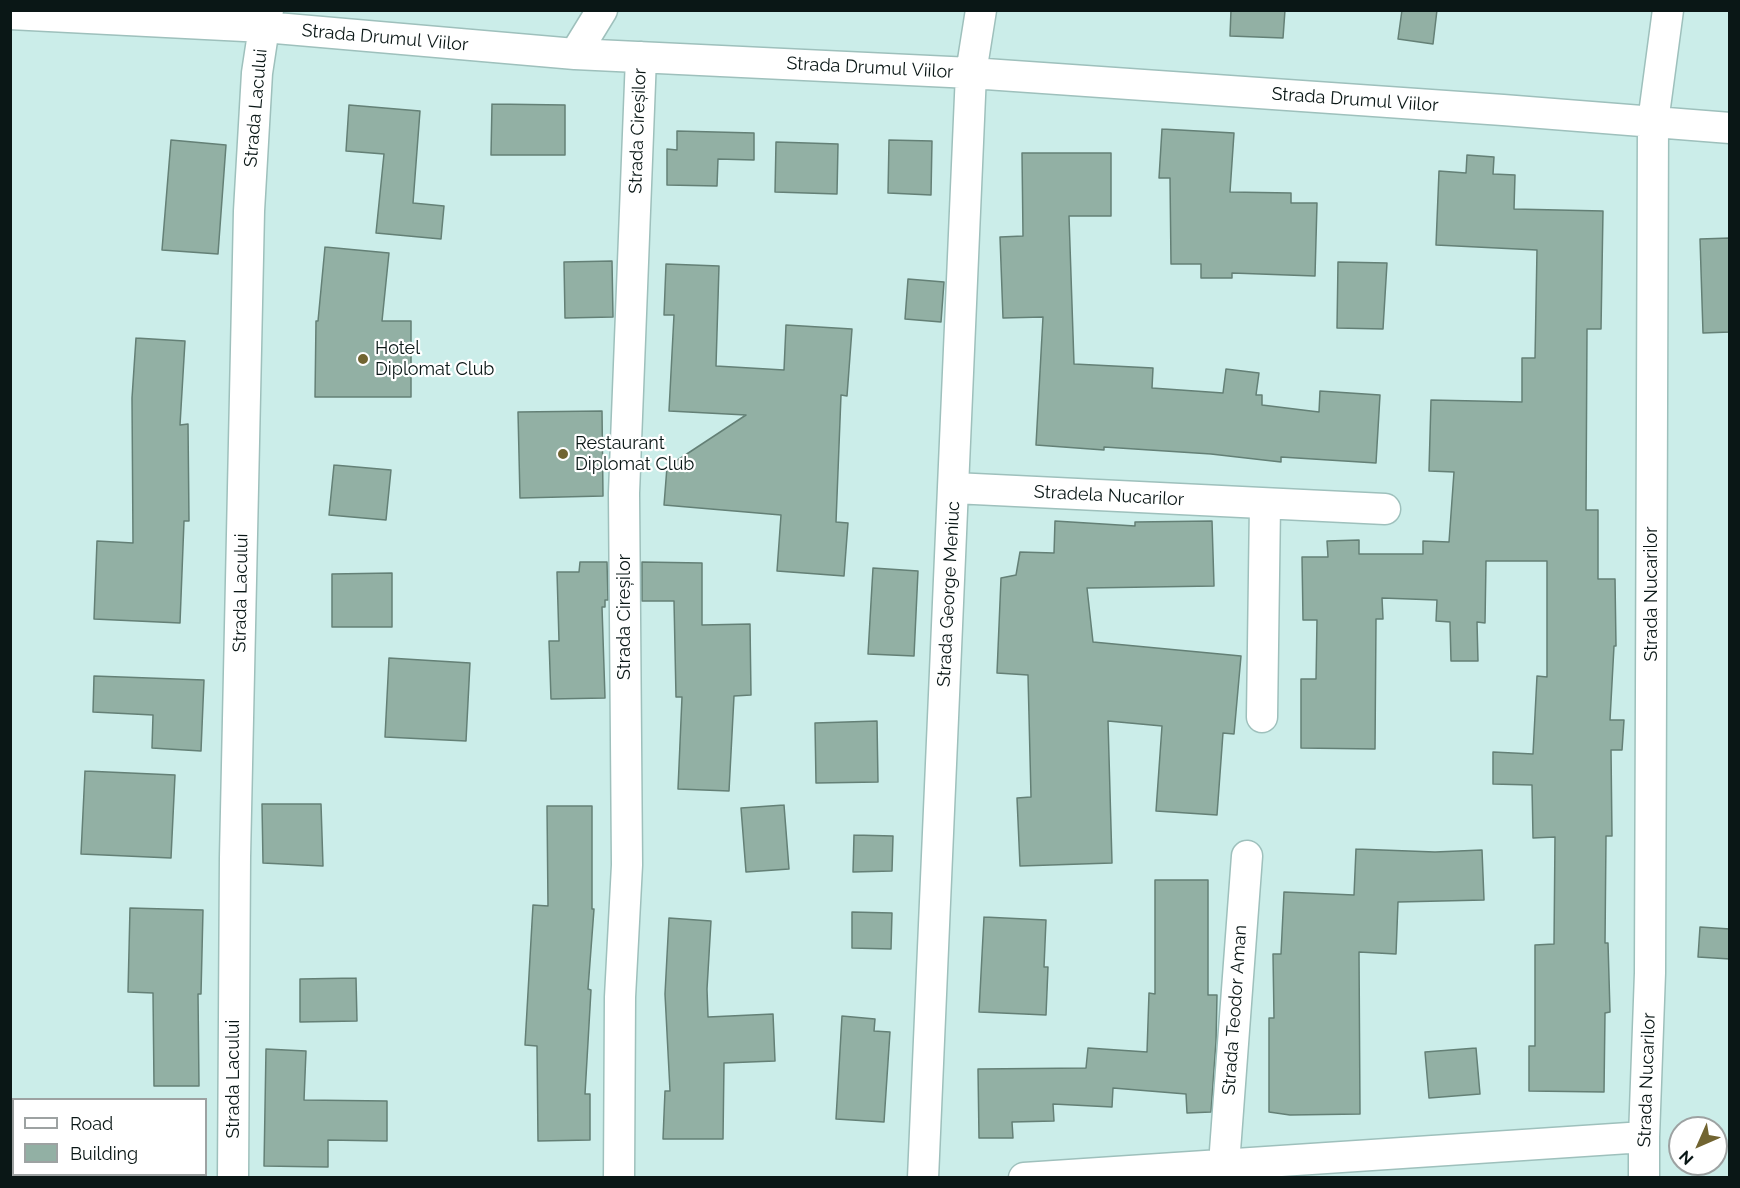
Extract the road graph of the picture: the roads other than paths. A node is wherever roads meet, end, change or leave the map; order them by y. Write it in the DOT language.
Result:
graph roads {
  1 [pos="602,10"];
  2 [pos="981,10"];
  3 [pos="1668,10"];
  4 [pos="10,14"];
  5 [pos="266,19"];
  6 [pos="575,54"];
  7 [pos="641,57"];
  8 [pos="971,73"];
  9 [pos="1653,122"];
  10 [pos="1730,128"];
  11 [pos="954,488"];
  12 [pos="1265,504"];
  13 [pos="1385,509"];
  14 [pos="1262,717"];
  15 [pos="1247,856"];
  16 [pos="1644,1137"];
  17 [pos="1224,1164"];
  18 [pos="1431,1164"];
  19 [pos="1277,1169"];
  20 [pos="1126,1174"];
  21 [pos="233,1178"];
  22 [pos="619,1178"];
  23 [pos="923,1178"];
  24 [pos="1024,1178"];
  25 [pos="1644,1178"];
  1 -- 6 [label="street"];
  2 -- 8 [label="street, Strada George Meniuc"];
  3 -- 9 [label="street, Strada Nucarilor"];
  4 -- 5 [label="street, Strada Drumul Viilor"];
  5 -- 6 [label="street, Strada Drumul Viilor"];
  5 -- 21 [label="street, Strada Lacului"];
  6 -- 7 [label="street, Strada Drumul Viilor"];
  7 -- 8 [label="street, Strada Drumul Viilor"];
  7 -- 22 [label="street, Strada Cireșilor"];
  8 -- 9 [label="street, Strada Drumul Viilor"];
  8 -- 11 [label="street, Strada George Meniuc"];
  9 -- 10 [label="street, Strada Drumul Viilor"];
  9 -- 16 [label="street, Strada Nucarilor"];
  11 -- 12 [label="street, Stradela Nucarilor"];
  11 -- 23 [label="street, Strada George Meniuc"];
  12 -- 13 [label="street, Stradela Nucarilor"];
  12 -- 14 [label="street"];
  15 -- 17 [label="street, Strada Teodor Aman"];
  16 -- 18 [label="street"];
  16 -- 25 [label="street, Strada Nucarilor"];
  17 -- 19 [label="street"];
  17 -- 20 [label="street"];
  18 -- 19 [label="street"];
  20 -- 24 [label="street"];
}
